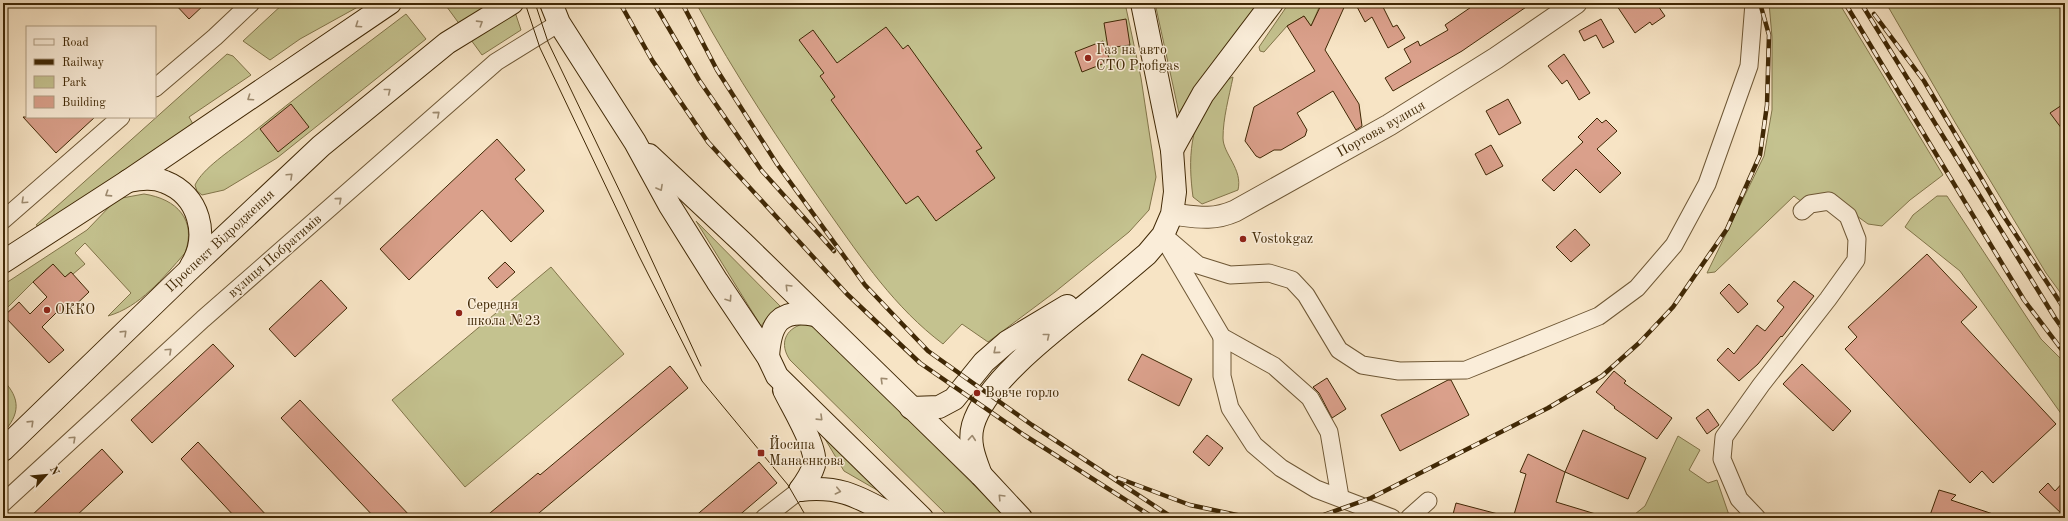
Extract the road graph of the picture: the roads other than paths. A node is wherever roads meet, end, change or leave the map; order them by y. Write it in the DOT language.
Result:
graph roads {
  1 [pos="251,3"];
  2 [pos="390,3"];
  3 [pos="512,3"];
  4 [pos="551,3"];
  5 [pos="1142,3"];
  6 [pos="1272,3"];
  7 [pos="1576,3"];
  8 [pos="1754,3"];
  9 [pos="559,23"];
  10 [pos="156,87"];
  11 [pos="120,118"];
  12 [pos="635,142"];
  13 [pos="1172,150"];
  14 [pos="128,181"];
  15 [pos="1802,211"];
  16 [pos="1172,214"];
  17 [pos="3,220"];
  18 [pos="1163,235"];
  19 [pos="3,262"];
  20 [pos="187,272"];
  21 [pos="1114,282"];
  22 [pos="815,315"];
  23 [pos="1222,337"];
  24 [pos="768,357"];
  25 [pos="777,376"];
  26 [pos="911,408"];
  27 [pos="1711,445"];
  28 [pos="3,450"];
  29 [pos="1722,459"];
  30 [pos="981,475"];
  31 [pos="800,490"];
  32 [pos="1340,497"];
  33 [pos="1739,499"];
  34 [pos="1428,501"];
  35 [pos="3,503"];
  36 [pos="764,518"];
  37 [pos="898,518"];
  38 [pos="922,518"];
  39 [pos="1022,518"];
  40 [pos="1392,518"];
  41 [pos="1409,518"];
  42 [pos="1740,518"];
  43 [pos="1757,518"];
  1 -- 10 [label="street"];
  2 -- 14 [label="main road, one-way"];
  20 -- 3 [label="main road, Проспект Відродження, one-way"];
  4 -- 9 [label="main road"];
  5 -- 13 [label="main road"];
  6 -- 13 [label="main road"];
  7 -- 16 [label="street, Портова вулиця"];
  8 -- 18 [label="street"];
  9 -- 12 [label="main road"];
  35 -- 9 [label="street, вулиця Побратимів, one-way"];
  11 -- 17 [label="street, one-way"];
  22 -- 12 [label="main road, one-way"];
  12 -- 24 [label="main road, one-way"];
  13 -- 16 [label="main road"];
  14 -- 19 [label="main road, one-way"];
  14 -- 20 [label="main road"];
  15 -- 29 [label="street"];
  16 -- 18 [label="main road"];
  18 -- 21 [label="main road"];
  18 -- 23 [label="street"];
  28 -- 20 [label="main road, Проспект Відродження, one-way"];
  21 -- 26 [label="main road, one-way"];
  30 -- 21 [label="main road, one-way"];
  22 -- 24 [label="main road"];
  26 -- 22 [label="main road, one-way"];
  23 -- 32 [label="street"];
  23 -- 32 [label="street"];
  24 -- 25 [label="main road"];
  25 -- 31 [label="main road"];
  25 -- 38 [label="main road, one-way"];
  26 -- 30 [label="main road"];
  27 -- 29 [label="street"];
  29 -- 33 [label="street"];
  39 -- 30 [label="main road, one-way"];
  31 -- 36 [label="street"];
  31 -- 37 [label="main road, one-way"];
  32 -- 40 [label="street"];
  33 -- 42 [label="street"];
  33 -- 43 [label="street"];
  34 -- 41 [label="street"];
}
